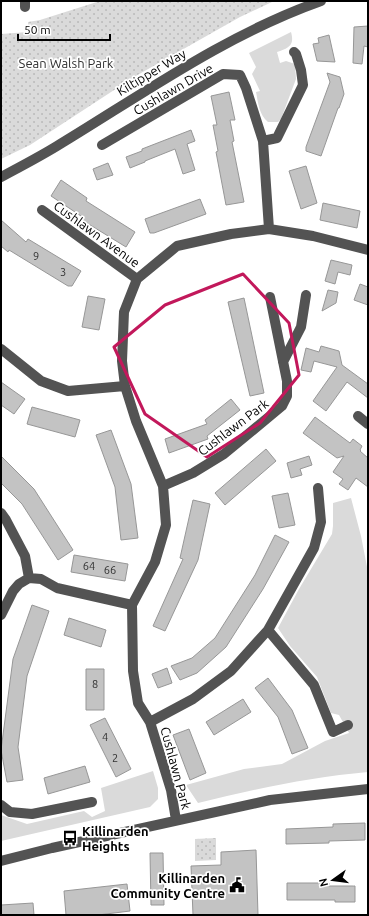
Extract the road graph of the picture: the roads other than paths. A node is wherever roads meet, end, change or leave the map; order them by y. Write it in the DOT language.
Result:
graph roads {
  1 [pos="321,1"];
  2 [pos="294,52"];
  3 [pos="262,141"];
  4 [pos="102,145"];
  5 [pos="1,177"];
  6 [pos="42,210"];
  7 [pos="269,230"];
  8 [pos="368,250"];
  9 [pos="136,279"];
  10 [pos="306,295"];
  11 [pos="270,297"];
  12 [pos="1,349"];
  13 [pos="283,362"];
  14 [pos="125,386"];
  15 [pos="358,416"];
  16 [pos="368,424"];
  17 [pos="163,486"];
  18 [pos="318,488"];
  19 [pos="1,513"];
  20 [pos="29,578"];
  21 [pos="132,605"];
  22 [pos="1,615"];
  23 [pos="268,630"];
  24 [pos="150,722"];
  25 [pos="348,725"];
  26 [pos="368,790"];
  27 [pos="92,802"];
  28 [pos="1,805"];
  29 [pos="176,820"];
  30 [pos="1,861"];
  1 -- 5 [label="street, Kiltipper Way"];
  2 -- 3 [label="street"];
  3 -- 4 [label="street, Cushlawn Drive"];
  3 -- 7 [label="street, Cushlawn Drive"];
  6 -- 9 [label="street, Cushlawn Avenue"];
  7 -- 8 [label="street"];
  7 -- 9 [label="street"];
  9 -- 14 [label="street, Cushlawn Park"];
  10 -- 13 [label="street"];
  11 -- 13 [label="street, Cushlawn Park"];
  12 -- 14 [label="street"];
  13 -- 17 [label="street, Cushlawn Park"];
  14 -- 17 [label="street, Cushlawn Park"];
  15 -- 16 [label="street"];
  17 -- 21 [label="street, Cushlawn Park"];
  18 -- 23 [label="street, Cushlawn Park"];
  19 -- 20 [label="street"];
  20 -- 21 [label="street"];
  20 -- 22 [label="street"];
  21 -- 24 [label="street, Cushlawn Park"];
  23 -- 24 [label="street, Cushlawn Park"];
  23 -- 25 [label="street"];
  24 -- 29 [label="street, Cushlawn Park"];
  26 -- 29 [label="street"];
  27 -- 28 [label="street"];
  29 -- 30 [label="street"];
}
